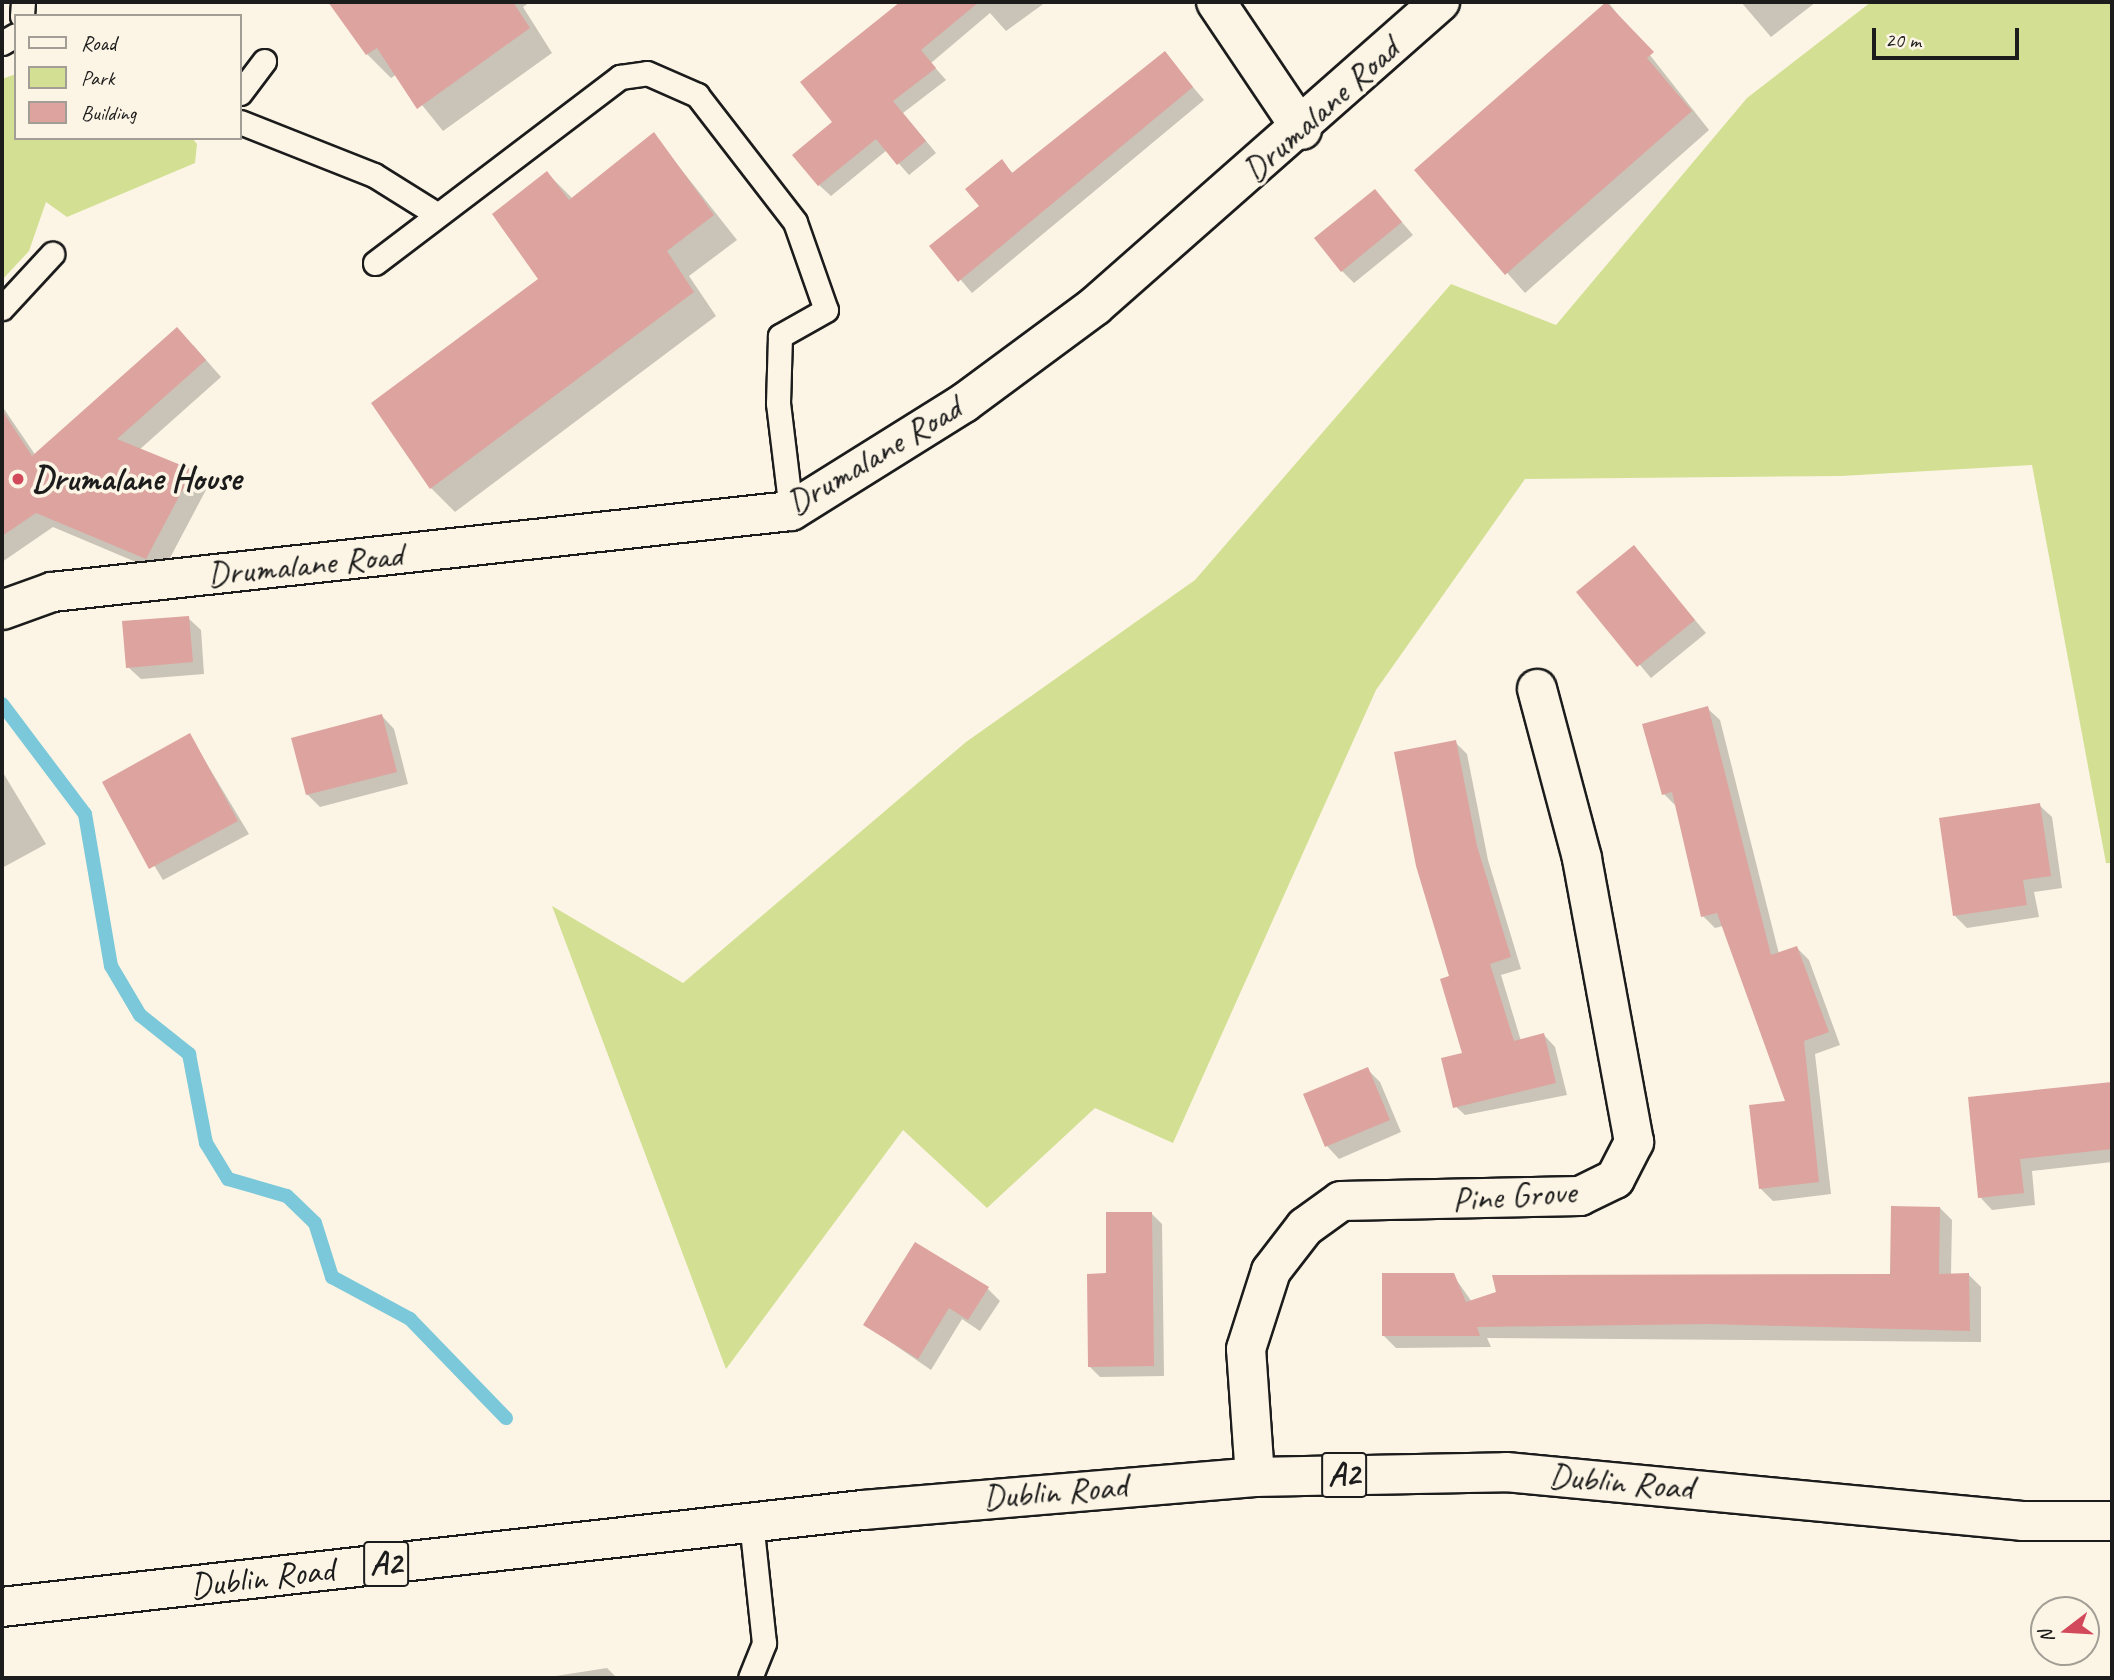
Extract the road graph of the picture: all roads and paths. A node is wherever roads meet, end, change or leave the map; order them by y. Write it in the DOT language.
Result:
graph roads {
  1 [pos="1216,2"];
  2 [pos="1440,2"];
  3 [pos="264,61"];
  4 [pos="242,90"];
  5 [pos="242,123"];
  6 [pos="1301,130"];
  7 [pos="438,215"];
  8 [pos="52,254"];
  9 [pos="375,263"];
  10 [pos="2,308"];
  11 [pos="791,511"];
  12 [pos="2,610"];
  13 [pos="1537,689"];
  14 [pos="1255,1477"];
  15 [pos="2112,1521"];
  16 [pos="751,1522"];
  17 [pos="2,1607"];
  18 [pos="750,1678"];
  1 -- 6 [label="main road"];
  2 -- 6 [label="main road, Drumalane Road"];
  3 -- 4 [label="lane"];
  5 -- 7 [label="lane"];
  6 -- 11 [label="main road, Drumalane Road"];
  7 -- 9 [label="lane"];
  7 -- 11 [label="lane"];
  8 -- 10 [label="lane"];
  11 -- 12 [label="main road, Drumalane Road"];
  13 -- 14 [label="main road, Pine Grove"];
  14 -- 15 [label="main road, Dublin Road / A2"];
  14 -- 16 [label="main road, Dublin Road / A2"];
  16 -- 17 [label="main road, Dublin Road / A2"];
  16 -- 18 [label="lane"];
}
